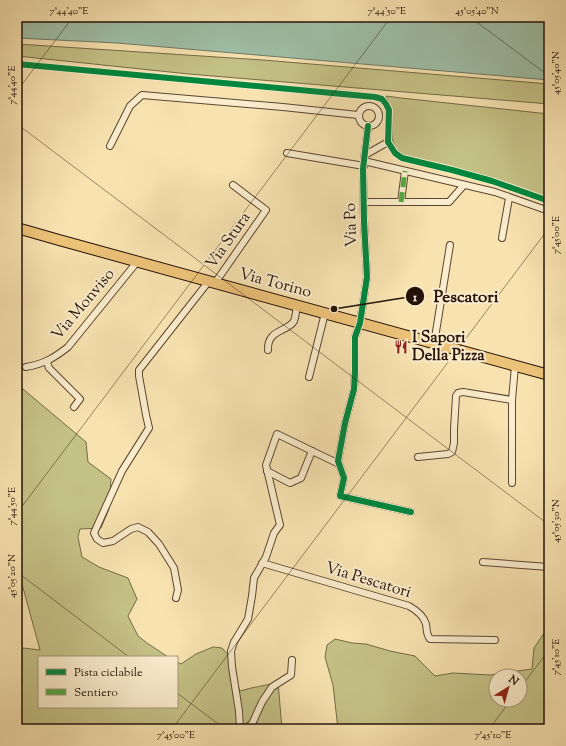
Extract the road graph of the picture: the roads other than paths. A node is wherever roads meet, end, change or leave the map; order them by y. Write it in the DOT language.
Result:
graph roads {
  1 [pos="358,115"];
  2 [pos="368,126"];
  3 [pos="388,142"];
  4 [pos="110,146"];
  5 [pos="287,153"];
  6 [pos="364,161"];
  7 [pos="405,171"];
  8 [pos="233,185"];
  9 [pos="464,185"];
  10 [pos="509,198"];
  11 [pos="364,202"];
  12 [pos="401,202"];
  13 [pos="549,211"];
  14 [pos="17,228"];
  15 [pos="502,238"];
  16 [pos="450,245"];
  17 [pos="137,262"];
  18 [pos="212,282"];
  19 [pos="297,305"];
  20 [pos="325,313"];
  21 [pos="360,323"];
  22 [pos="434,344"];
  23 [pos="268,350"];
  24 [pos="47,362"];
  25 [pos="515,366"];
  26 [pos="26,367"];
  27 [pos="549,375"];
  28 [pos="309,377"];
  29 [pos="512,400"];
  30 [pos="74,407"];
  31 [pos="312,451"];
  32 [pos="418,456"];
  33 [pos="339,464"];
  34 [pos="267,471"];
  35 [pos="512,483"];
  36 [pos="411,512"];
  37 [pos="483,562"];
  38 [pos="262,563"];
  39 [pos="549,567"];
  40 [pos="176,598"];
  41 [pos="495,640"];
  42 [pos="292,660"];
  43 [pos="240,729"];
  44 [pos="244,729"];
  1 -- 2 [label="street"];
  1 -- 2 [label="street"];
  1 -- 4 [label="street"];
  2 -- 6 [label="street, Via Po"];
  3 -- 6 [label="street"];
  5 -- 6 [label="street"];
  6 -- 7 [label="street"];
  6 -- 11 [label="street, Via Po"];
  7 -- 9 [label="street"];
  7 -- 12 [label="street"];
  8 -- 18 [label="street, Via Stura"];
  9 -- 10 [label="street"];
  9 -- 12 [label="street"];
  10 -- 13 [label="street"];
  10 -- 15 [label="street"];
  11 -- 12 [label="street"];
  11 -- 21 [label="street, Via Po"];
  14 -- 17 [label="main road, Via Torino"];
  16 -- 22 [label="street"];
  17 -- 18 [label="main road, Via Torino"];
  17 -- 24 [label="street, Via Monviso"];
  18 -- 19 [label="main road, Via Torino"];
  18 -- 40 [label="street"];
  19 -- 20 [label="main road, Via Torino"];
  19 -- 23 [label="street"];
  20 -- 21 [label="main road, Via Torino"];
  20 -- 28 [label="street"];
  21 -- 22 [label="main road, Via Torino"];
  21 -- 33 [label="street"];
  22 -- 25 [label="main road, Via Torino"];
  24 -- 26 [label="street, Via Monviso"];
  24 -- 30 [label="street, Via Monviso"];
  25 -- 27 [label="main road, Via Torino"];
  25 -- 29 [label="street"];
  29 -- 32 [label="street"];
  29 -- 35 [label="street"];
  31 -- 33 [label="street"];
  31 -- 34 [label="street"];
  31 -- 34 [label="street"];
  33 -- 36 [label="street"];
  34 -- 38 [label="street"];
  37 -- 39 [label="street"];
  38 -- 41 [label="street, Via Pescatori"];
  38 -- 43 [label="street"];
  42 -- 44 [label="street"];
}
